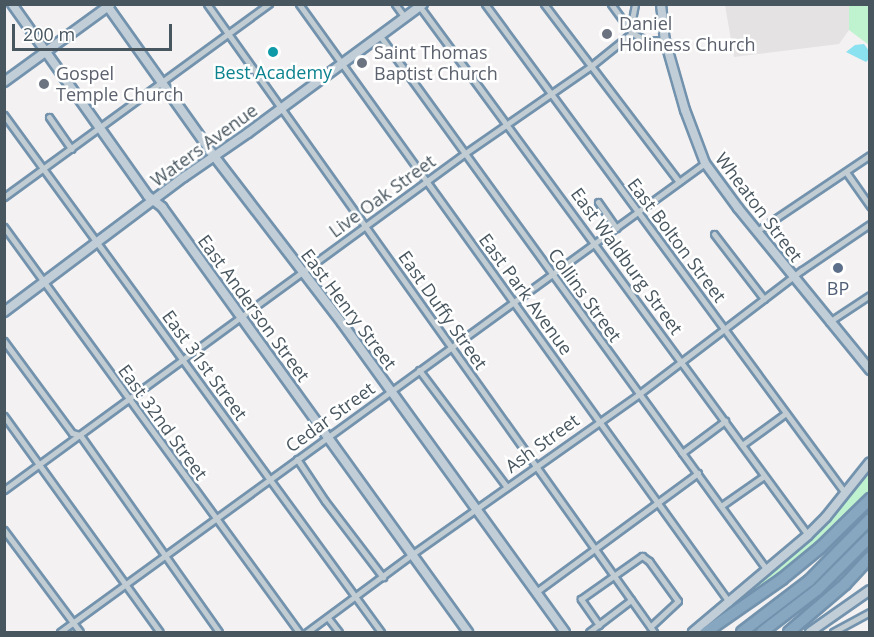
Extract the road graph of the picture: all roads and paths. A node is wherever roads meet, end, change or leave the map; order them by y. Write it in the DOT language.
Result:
graph roads {
  1 [pos="12,4"];
  2 [pos="207,4"];
  3 [pos="269,4"];
  4 [pos="299,4"];
  5 [pos="395,4"];
  6 [pos="485,4"];
  7 [pos="544,4"];
  8 [pos="611,4"];
  9 [pos="635,4"];
  10 [pos="661,4"];
  11 [pos="108,5"];
  12 [pos="421,5"];
  13 [pos="405,18"];
  14 [pos="631,32"];
  15 [pos="228,34"];
  16 [pos="380,36"];
  17 [pos="665,40"];
  18 [pos="45,52"];
  19 [pos="342,64"];
  20 [pos="591,66"];
  21 [pos="4,82"];
  22 [pos="162,82"];
  23 [pos="550,94"];
  24 [pos="281,109"];
  25 [pos="4,115"];
  26 [pos="49,117"];
  27 [pos="508,124"];
  28 [pos="100,128"];
  29 [pos="71,149"];
  30 [pos="464,154"];
  31 [pos="870,155"];
  32 [pos="214,156"];
  33 [pos="705,163"];
  34 [pos="43,170"];
  35 [pos="846,172"];
  36 [pos="427,182"];
  37 [pos="679,182"];
  38 [pos="4,197"];
  39 [pos="154,200"];
  40 [pos="598,202"];
  41 [pos="870,206"];
  42 [pos="637,212"];
  43 [pos="870,224"];
  44 [pos="4,227"];
  45 [pos="366,228"];
  46 [pos="616,228"];
  47 [pos="757,231"];
  48 [pos="714,234"];
  49 [pos="596,243"];
  50 [pos="97,244"];
  51 [pos="301,272"];
  52 [pos="552,274"];
  53 [pos="794,277"];
  54 [pos="45,282"];
  55 [pos="870,295"];
  56 [pos="765,299"];
  57 [pos="514,303"];
  58 [pos="4,312"];
  59 [pos="241,316"];
  60 [pos="830,322"];
  61 [pos="724,329"];
  62 [pos="4,341"];
  63 [pos="451,347"];
  64 [pos="183,359"];
  65 [pos="683,362"];
  66 [pos="869,369"];
  67 [pos="419,370"];
  68 [pos="391,391"];
  69 [pos="639,394"];
  70 [pos="128,399"];
  71 [pos="786,413"];
  72 [pos="4,416"];
  73 [pos="599,421"];
  74 [pos="725,421"];
  75 [pos="80,435"];
  76 [pos="327,436"];
  77 [pos="742,445"];
  78 [pos="682,453"];
  79 [pos="297,459"];
  80 [pos="870,462"];
  81 [pos="38,465"];
  82 [pos="536,467"];
  83 [pos="698,473"];
  84 [pos="764,476"];
  85 [pos="270,480"];
  86 [pos="507,487"];
  87 [pos="4,489"];
  88 [pos="845,493"];
  89 [pos="870,500"];
  90 [pos="658,503"];
  91 [pos="721,506"];
  92 [pos="475,510"];
  93 [pos="215,519"];
  94 [pos="870,519"];
  95 [pos="4,530"];
  96 [pos="808,535"];
  97 [pos="870,537"];
  98 [pos="594,549"];
  99 [pos="411,555"];
  100 [pos="165,556"];
  101 [pos="870,556"];
  102 [pos="767,570"];
  103 [pos="613,575"];
  104 [pos="383,577"];
  105 [pos="125,583"];
  106 [pos="870,590"];
  107 [pos="536,592"];
  108 [pos="356,598"];
  109 [pos="631,600"];
  110 [pos="729,602"];
  111 [pos="870,612"];
  112 [pos="328,618"];
  113 [pos="73,623"];
  114 [pos="599,625"];
  115 [pos="650,627"];
  116 [pos="60,633"];
  117 [pos="80,633"];
  118 [pos="160,633"];
  119 [pos="219,633"];
  120 [pos="299,633"];
  121 [pos="308,633"];
  122 [pos="339,633"];
  123 [pos="381,633"];
  124 [pos="468,633"];
  125 [pos="565,633"];
  126 [pos="589,633"];
  127 [pos="654,633"];
  128 [pos="693,633"];
  129 [pos="706,633"];
  130 [pos="742,633"];
  131 [pos="762,633"];
  132 [pos="789,633"];
  133 [pos="810,633"];
  134 [pos="833,633"];
  1 -- 18 [label="main road, East Anderson Street"];
  2 -- 15 [label="street, East Duffy Street"];
  3 -- 15 [label="street"];
  4 -- 19 [label="street, East Park Avenue"];
  5 -- 13 [label="street"];
  6 -- 23 [label="street, East Bolton Street"];
  7 -- 20 [label="street"];
  8 -- 14 [label="street"];
  9 -- 14 [label="street"];
  10 -- 17 [label="main road, Wheaton Street"];
  11 -- 18 [label="main road"];
  11 -- 22 [label="main road, East Henry Street"];
  12 -- 13 [label="main road, Waters Avenue"];
  12 -- 27 [label="street, East Waldburg Street"];
  13 -- 16 [label="main road, Waters Avenue"];
  14 -- 17 [label="street"];
  14 -- 20 [label="street, Live Oak Street"];
  15 -- 22 [label="street"];
  15 -- 24 [label="street, East Duffy Street"];
  16 -- 19 [label="main road, Waters Avenue"];
  16 -- 30 [label="street, Collins Street"];
  17 -- 33 [label="main road, Wheaton Street"];
  18 -- 21 [label="main road"];
  18 -- 28 [label="main road, East Anderson Street"];
  19 -- 24 [label="main road, Waters Avenue"];
  19 -- 36 [label="street, East Park Avenue"];
  20 -- 23 [label="street, Live Oak Street"];
  20 -- 37 [label="street"];
  22 -- 28 [label="street"];
  22 -- 32 [label="main road, East Henry Street"];
  23 -- 27 [label="street, Live Oak Street"];
  23 -- 42 [label="street, East Bolton Street"];
  24 -- 32 [label="main road, Waters Avenue"];
  24 -- 45 [label="street, East Duffy Street"];
  25 -- 34 [label="street, East 31st Street"];
  26 -- 29 [label="street"];
  27 -- 30 [label="street, Live Oak Street"];
  27 -- 49 [label="street, East Waldburg Street"];
  28 -- 29 [label="street"];
  28 -- 39 [label="main road, East Anderson Street"];
  29 -- 34 [label="street"];
  30 -- 36 [label="street, Live Oak Street"];
  30 -- 52 [label="street, Collins Street"];
  31 -- 35 [label="street"];
  32 -- 39 [label="main road, Waters Avenue"];
  32 -- 51 [label="main road, East Henry Street"];
  33 -- 37 [label="street, Cedar Street"];
  33 -- 47 [label="main road, Wheaton Street"];
  34 -- 38 [label="street"];
  34 -- 50 [label="street, East 31st Street"];
  35 -- 41 [label="street"];
  35 -- 47 [label="street"];
  36 -- 45 [label="street, Live Oak Street"];
  36 -- 57 [label="street, East Park Avenue"];
  37 -- 42 [label="street, Cedar Street"];
  39 -- 50 [label="main road, Waters Avenue"];
  39 -- 59 [label="main road, East Anderson Street"];
  40 -- 46 [label="street"];
  42 -- 46 [label="street, Cedar Street"];
  42 -- 61 [label="street, East Bolton Street"];
  43 -- 53 [label="street, Ash Street"];
  44 -- 54 [label="street, East 32nd Street"];
  45 -- 51 [label="street, Live Oak Street"];
  45 -- 63 [label="street, East Duffy Street"];
  46 -- 49 [label="street, Cedar Street"];
  47 -- 53 [label="main road, Wheaton Street"];
  48 -- 56 [label="street"];
  49 -- 52 [label="street, Cedar Street"];
  49 -- 65 [label="street, East Waldburg Street"];
  50 -- 54 [label="main road, Waters Avenue"];
  50 -- 64 [label="street, East 31st Street"];
  51 -- 59 [label="street, Live Oak Street"];
  51 -- 68 [label="main road, East Henry Street"];
  52 -- 57 [label="street, Cedar Street"];
  52 -- 69 [label="street, Collins Street"];
  53 -- 56 [label="street, Ash Street"];
  53 -- 60 [label="main road, Wheaton Street"];
  54 -- 58 [label="main road, Waters Avenue"];
  54 -- 70 [label="street, East 32nd Street"];
  55 -- 60 [label="street"];
  56 -- 61 [label="street, Ash Street"];
  57 -- 63 [label="street, Cedar Street"];
  57 -- 73 [label="street, East Park Avenue"];
  59 -- 64 [label="street, Live Oak Street"];
  59 -- 76 [label="main road, East Anderson Street"];
  60 -- 66 [label="main road, Wheaton Street"];
  61 -- 65 [label="street, Ash Street"];
  61 -- 71 [label="street, East Bolton Street"];
  62 -- 75 [label="street"];
  63 -- 67 [label="street, Cedar Street"];
  63 -- 82 [label="street, East Duffy Street"];
  64 -- 70 [label="street, Live Oak Street"];
  64 -- 85 [label="street, East 31st Street"];
  65 -- 69 [label="street, Ash Street"];
  65 -- 74 [label="street, East Waldburg Street"];
  67 -- 68 [label="street, Cedar Street"];
  67 -- 86 [label="street"];
  68 -- 76 [label="street, Cedar Street"];
  68 -- 92 [label="main road, East Henry Street"];
  69 -- 73 [label="street, Ash Street"];
  69 -- 78 [label="street, Collins Street"];
  70 -- 75 [label="street, Live Oak Street"];
  70 -- 93 [label="street, East 32nd Street"];
  71 -- 77 [label="street"];
  71 -- 88 [label="street, East Bolton Street"];
  72 -- 81 [label="street"];
  73 -- 82 [label="street, Ash Street"];
  73 -- 90 [label="street, East Park Avenue"];
  74 -- 77 [label="street, East Waldburg Street"];
  74 -- 78 [label="street"];
  75 -- 81 [label="street, Live Oak Street"];
  75 -- 100 [label="street"];
  76 -- 79 [label="street, Cedar Street"];
  76 -- 99 [label="main road, East Anderson Street"];
  77 -- 84 [label="street, East Waldburg Street"];
  78 -- 83 [label="street, Collins Street"];
  79 -- 85 [label="street, Cedar Street"];
  79 -- 104 [label="street"];
  80 -- 88 [label="main road"];
  81 -- 87 [label="street, Live Oak Street"];
  81 -- 105 [label="street"];
  82 -- 86 [label="street, Ash Street"];
  82 -- 98 [label="street, East Duffy Street"];
  83 -- 90 [label="street"];
  83 -- 91 [label="street, Collins Street"];
  84 -- 91 [label="street"];
  84 -- 96 [label="street, East Waldburg Street"];
  85 -- 93 [label="street, Cedar Street"];
  85 -- 108 [label="street, East 31st Street"];
  86 -- 92 [label="street, Ash Street"];
  88 -- 96 [label="main road"];
  89 -- 129 [label="highway"];
  90 -- 98 [label="street"];
  90 -- 110 [label="street, East Park Avenue"];
  91 -- 102 [label="street, Collins Street"];
  92 -- 99 [label="street, Ash Street"];
  92 -- 107 [label="main road, East Henry Street"];
  93 -- 100 [label="street, Cedar Street"];
  93 -- 120 [label="street, East 32nd Street"];
  94 -- 130 [label="highway"];
  95 -- 113 [label="street"];
  96 -- 102 [label="main road"];
  97 -- 131 [label="highway"];
  98 -- 103 [label="street, East Duffy Street"];
  98 -- 107 [label="street"];
  99 -- 104 [label="street, Ash Street"];
  99 -- 124 [label="main road, East Anderson Street"];
  100 -- 105 [label="street, Cedar Street"];
  100 -- 119 [label="street"];
  101 -- 132 [label="highway"];
  102 -- 110 [label="main road"];
  103 -- 109 [label="street, East Duffy Street"];
  103 -- 114 [label="street"];
  103 -- 115 [label="street"];
  104 -- 108 [label="street, Ash Street"];
  105 -- 113 [label="street, Cedar Street"];
  105 -- 118 [label="street"];
  106 -- 133 [label="main road"];
  107 -- 125 [label="main road, East Henry Street"];
  108 -- 112 [label="street, Ash Street"];
  108 -- 123 [label="street, East 31st Street"];
  109 -- 114 [label="street"];
  109 -- 115 [label="street, East Duffy Street"];
  110 -- 128 [label="main road"];
  111 -- 134 [label="street"];
  112 -- 121 [label="street, Ash Street"];
  112 -- 122 [label="street"];
  113 -- 116 [label="street, Cedar Street"];
  113 -- 117 [label="street"];
  114 -- 126 [label="street"];
  115 -- 127 [label="street, East Duffy Street"];
}
